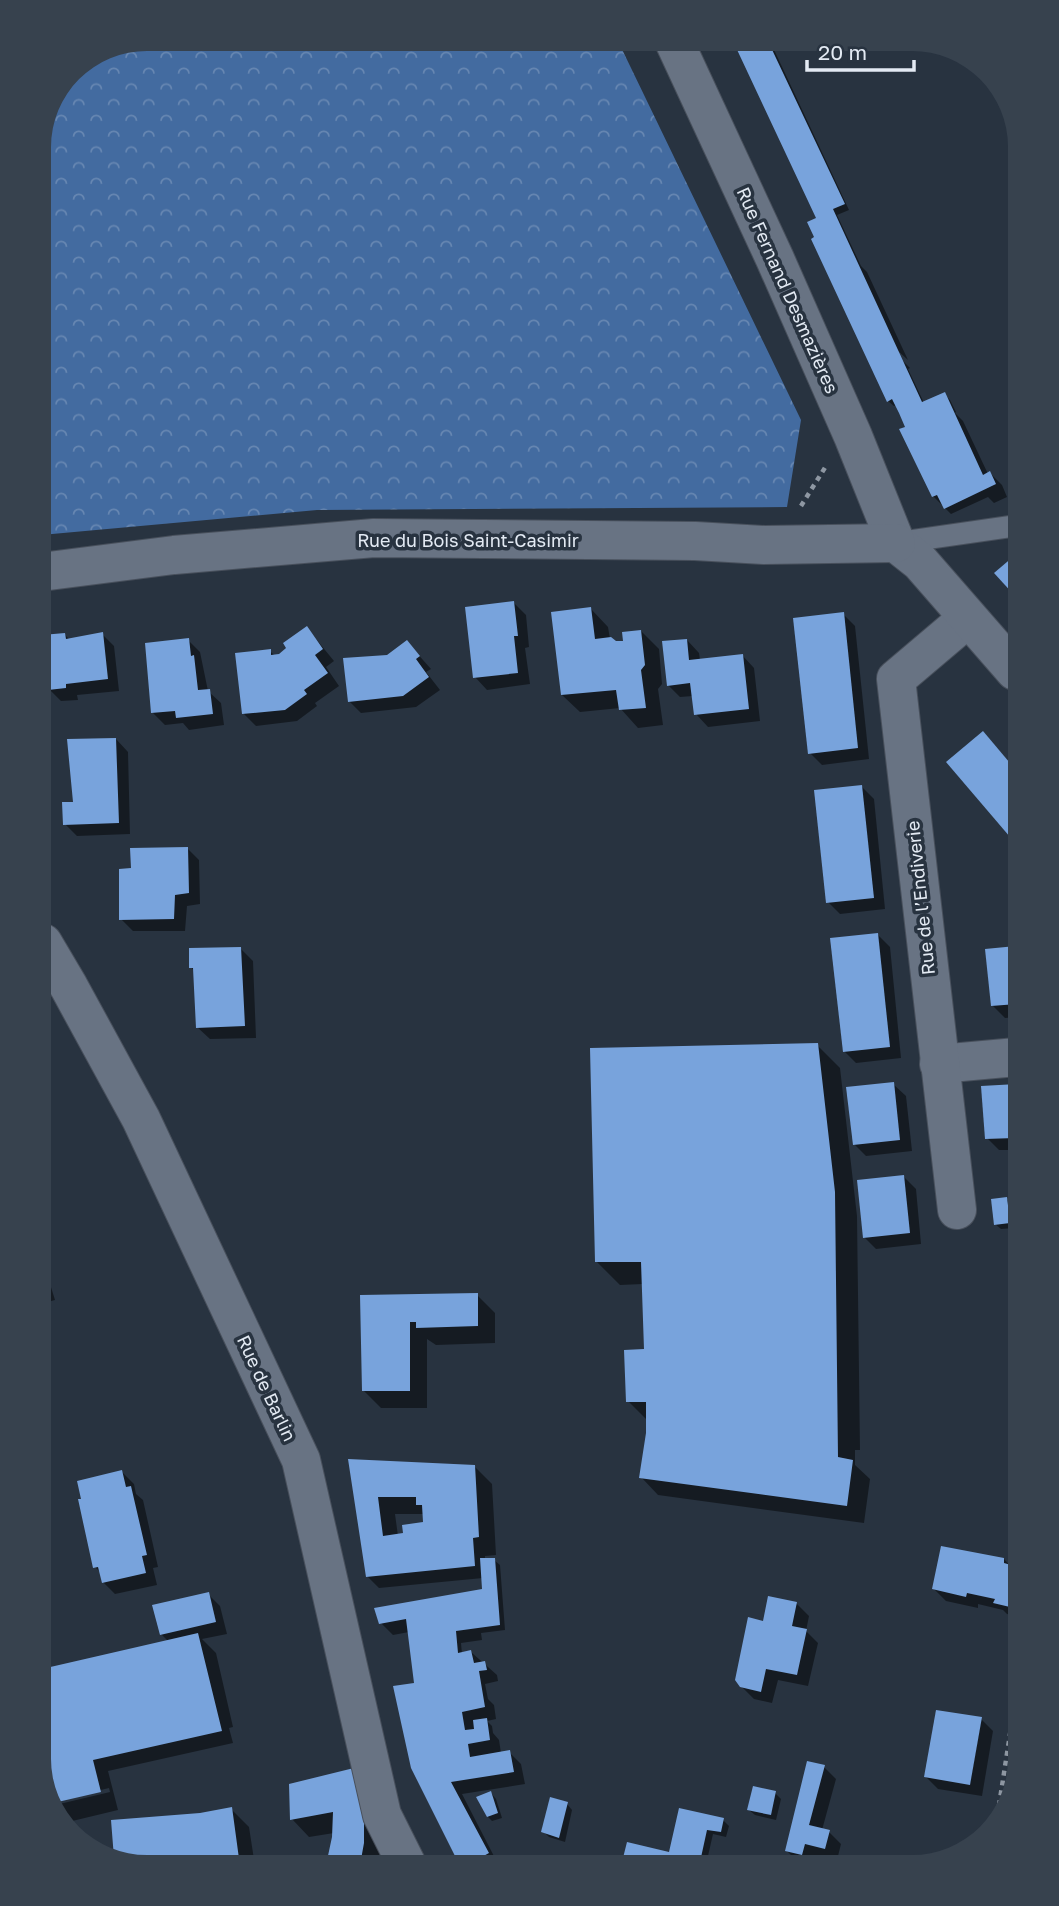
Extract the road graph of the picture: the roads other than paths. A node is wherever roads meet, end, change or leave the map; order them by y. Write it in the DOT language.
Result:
graph roads {
  1 [pos="679,51"];
  2 [pos="1008,527"];
  3 [pos="896,543"];
  4 [pos="51,571"];
  5 [pos="968,618"];
  6 [pos="1008,663"];
  7 [pos="51,957"];
  8 [pos="1008,1058"];
  9 [pos="939,1064"];
  10 [pos="957,1210"];
  11 [pos="402,1855"];
  1 -- 3 [label="street, Rue Fernand Desmazières"];
  2 -- 3 [label="lane"];
  3 -- 4 [label="street, Rue du Bois Saint-Casimir"];
  3 -- 5 [label="street"];
  5 -- 6 [label="street"];
  5 -- 9 [label="street, Rue de l’Endiverie"];
  7 -- 11 [label="street, Rue de Barlin"];
  8 -- 9 [label="street"];
  9 -- 10 [label="street, Rue de l’Endiverie"];
}
